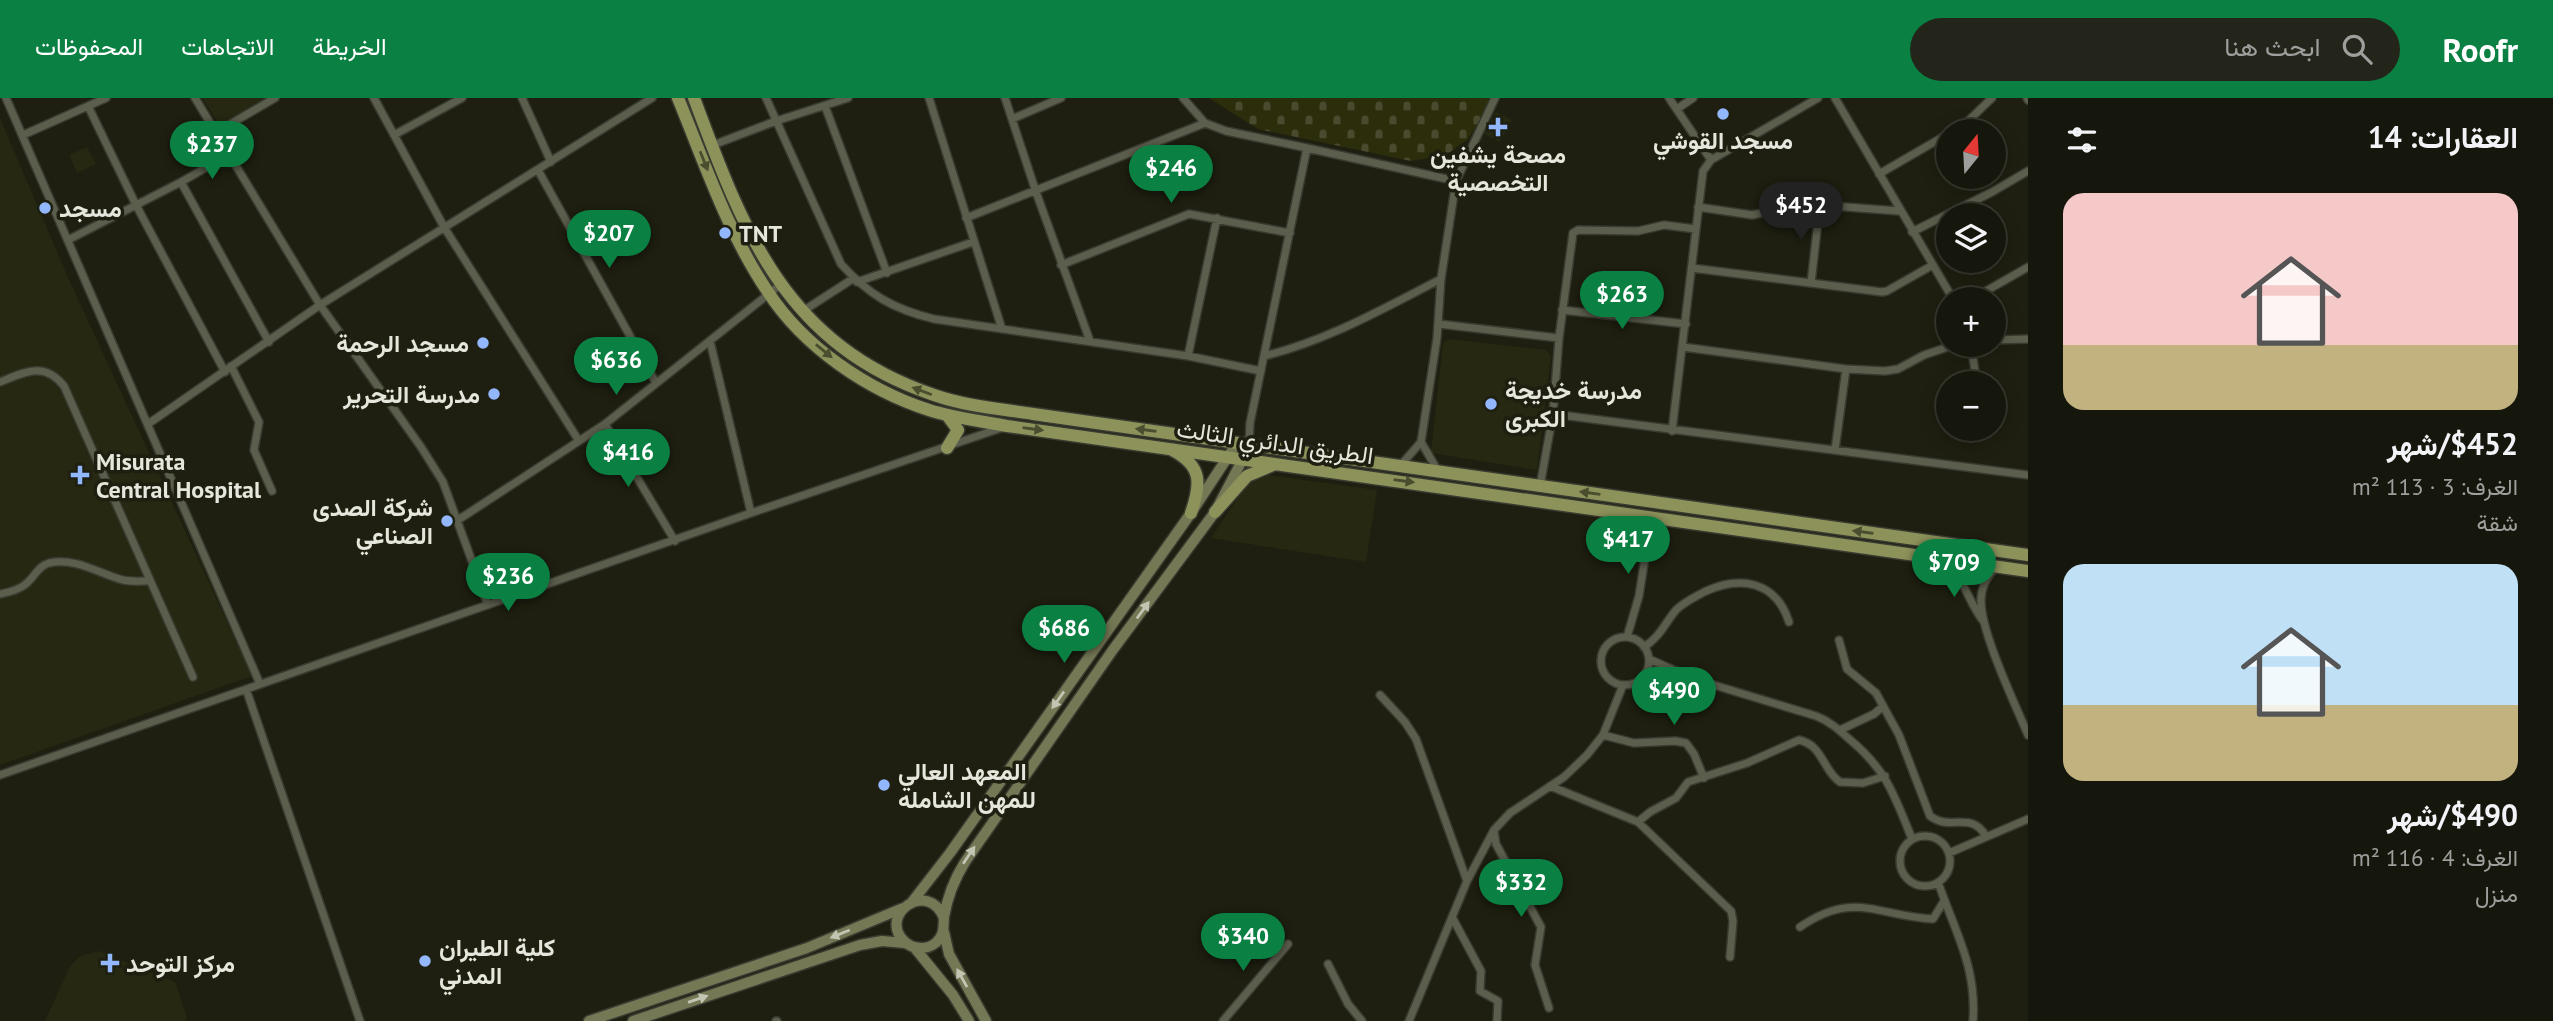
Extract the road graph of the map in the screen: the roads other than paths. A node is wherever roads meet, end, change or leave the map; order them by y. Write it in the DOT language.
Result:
graph roads {
  1 [pos="6,98"];
  2 [pos="106,98"];
  3 [pos="195,98"];
  4 [pos="275,98"];
  5 [pos="374,98"];
  6 [pos="462,98"];
  7 [pos="522,98"];
  8 [pos="652,98"];
  9 [pos="678,98"];
  10 [pos="694,98"];
  11 [pos="766,98"];
  12 [pos="848,98"];
  13 [pos="929,98"];
  14 [pos="1005,98"];
  15 [pos="1061,98"];
  16 [pos="1183,98"];
  17 [pos="1495,98"];
  18 [pos="1669,98"];
  19 [pos="1693,98"];
  20 [pos="1818,98"];
  21 [pos="1835,98"];
  22 [pos="1992,98"];
  23 [pos="88,106"];
  24 [pos="825,106"];
  25 [pos="1677,109"];
  26 [pos="1970,119"];
  27 [pos="1012,120"];
  28 [pos="776,121"];
  29 [pos="1205,123"];
  30 [pos="215,133"];
  31 [pos="23,135"];
  32 [pos="394,135"];
  33 [pos="1936,141"];
  34 [pos="713,145"];
  35 [pos="1307,148"];
  36 [pos="228,155"];
  37 [pos="1711,160"];
  38 [pos="551,162"];
  39 [pos="538,170"];
  40 [pos="2028,171"];
  41 [pos="1880,174"];
  42 [pos="1456,181"];
  43 [pos="181,182"];
  44 [pos="1035,192"];
  45 [pos="1820,204"];
  46 [pos="136,205"];
  47 [pos="1698,207"];
  48 [pos="1899,211"];
  49 [pos="966,218"];
  50 [pos="1217,218"];
  51 [pos="444,228"];
  52 [pos="1696,229"];
  53 [pos="1912,232"];
  54 [pos="1290,233"];
  55 [pos="68,240"];
  56 [pos="973,242"];
  57 [pos="1061,265"];
  58 [pos="1931,266"];
  59 [pos="2028,267"];
  60 [pos="1692,268"];
  61 [pos="887,273"];
  62 [pos="1441,279"];
  63 [pos="856,280"];
  64 [pos="1811,283"];
  65 [pos="780,285"];
  66 [pos="1945,287"];
  67 [pos="1993,287"];
  68 [pos="769,294"];
  69 [pos="320,305"];
  70 [pos="1562,310"];
  71 [pos="803,312"];
  72 [pos="1439,324"];
  73 [pos="1686,324"];
  74 [pos="1002,329"];
  75 [pos="1559,338"];
  76 [pos="2028,339"];
  77 [pos="2006,340"];
  78 [pos="269,341"];
  79 [pos="710,341"];
  80 [pos="1090,341"];
  81 [pos="1683,347"];
  82 [pos="1936,351"];
  83 [pos="1188,356"];
  84 [pos="1264,356"];
  85 [pos="228,369"];
  86 [pos="1846,369"];
  87 [pos="1261,371"];
  88 [pos="0,382"];
  89 [pos="656,383"];
  90 [pos="1553,414"];
  91 [pos="947,415"];
  92 [pos="1250,423"];
  93 [pos="148,424"];
  94 [pos="605,424"];
  95 [pos="1007,426"];
  96 [pos="1672,431"];
  97 [pos="579,441"];
  98 [pos="1421,442"];
  99 [pos="1243,444"];
  100 [pos="1165,447"];
  101 [pos="947,448"];
  102 [pos="1835,450"];
  103 [pos="1228,456"];
  104 [pos="1243,459"];
  105 [pos="1280,464"];
  106 [pos="1400,467"];
  107 [pos="1438,471"];
  108 [pos="2028,475"];
  109 [pos="1540,486"];
  110 [pos="272,491"];
  111 [pos="1694,508"];
  112 [pos="1216,512"];
  113 [pos="751,513"];
  114 [pos="1191,513"];
  115 [pos="1651,519"];
  116 [pos="458,520"];
  117 [pos="1692,525"];
  118 [pos="675,541"];
  119 [pos="2028,555"];
  120 [pos="1938,558"];
  121 [pos="1997,567"];
  122 [pos="2028,571"];
  123 [pos="150,581"];
  124 [pos="0,594"];
  125 [pos="488,605"];
  126 [pos="1789,622"];
  127 [pos="1984,622"];
  128 [pos="1627,637"];
  129 [pos="1839,640"];
  130 [pos="1644,647"];
  131 [pos="1649,659"];
  132 [pos="193,677"];
  133 [pos="260,684"];
  134 [pos="1623,685"];
  135 [pos="246,689"];
  136 [pos="1380,695"];
  137 [pos="1882,707"];
  138 [pos="1840,730"];
  139 [pos="1603,735"];
  140 [pos="2028,735"];
  141 [pos="0,775"];
  142 [pos="1885,776"];
  143 [pos="1704,778"];
  144 [pos="1550,786"];
  145 [pos="2028,819"];
  146 [pos="1638,822"];
  147 [pos="1494,830"];
  148 [pos="1986,836"];
  149 [pos="1912,839"];
  150 [pos="1949,853"];
  151 [pos="1467,881"];
  152 [pos="1938,883"];
  153 [pos="1944,901"];
  154 [pos="908,905"];
  155 [pos="1452,917"];
  156 [pos="944,918"];
  157 [pos="1800,927"];
  158 [pos="944,932"];
  159 [pos="1288,944"];
  160 [pos="909,945"];
  161 [pos="1730,957"];
  162 [pos="1328,964"];
  163 [pos="1549,1008"];
  164 [pos="360,1021"];
  165 [pos="589,1021"];
  166 [pos="633,1021"];
  167 [pos="969,1021"];
  168 [pos="986,1021"];
  169 [pos="1223,1021"];
  170 [pos="1362,1021"];
  171 [pos="1409,1021"];
  172 [pos="1497,1021"];
  173 [pos="1973,1021"];
  1 -- 31 [label="street"];
  2 -- 23 [label="street"];
  3 -- 30 [label="street"];
  4 -- 30 [label="street"];
  5 -- 32 [label="street"];
  6 -- 32 [label="street"];
  7 -- 38 [label="street"];
  8 -- 38 [label="street"];
  9 -- 68 [label="main road, الطريق الدائري الثالث, one-way"];
  10 -- 34 [label="main road, الطريق الدائري الثالث"];
  11 -- 28 [label="street"];
  12 -- 24 [label="street"];
  13 -- 49 [label="street"];
  14 -- 27 [label="street"];
  15 -- 27 [label="street"];
  16 -- 29 [label="street"];
  17 -- 42 [label="street"];
  18 -- 25 [label="street"];
  19 -- 25 [label="street"];
  20 -- 37 [label="street"];
  21 -- 41 [label="street"];
  22 -- 26 [label="street"];
  23 -- 31 [label="street"];
  23 -- 46 [label="street"];
  24 -- 28 [label="street"];
  24 -- 61 [label="street"];
  25 -- 37 [label="street"];
  27 -- 44 [label="street"];
  28 -- 34 [label="street"];
  28 -- 63 [label="street"];
  29 -- 35 [label="street"];
  29 -- 44 [label="street"];
  30 -- 36 [label="street"];
  31 -- 55 [label="street"];
  32 -- 51 [label="street"];
  33 -- 41 [label="street"];
  34 -- 65 [label="main road, الطريق الدائري الثالث"];
  35 -- 42 [label="street"];
  35 -- 54 [label="street"];
  36 -- 43 [label="street"];
  36 -- 69 [label="street"];
  37 -- 47 [label="street"];
  38 -- 39 [label="street"];
  39 -- 51 [label="street"];
  39 -- 89 [label="street"];
  40 -- 53 [label="street"];
  41 -- 48 [label="street"];
  42 -- 62 [label="street"];
  43 -- 46 [label="street"];
  43 -- 78 [label="street"];
  44 -- 49 [label="street"];
  44 -- 57 [label="street"];
  45 -- 47 [label="street"];
  45 -- 48 [label="street"];
  45 -- 64 [label="street"];
  46 -- 55 [label="street"];
  46 -- 85 [label="street"];
  47 -- 52 [label="street"];
  48 -- 53 [label="street"];
  49 -- 56 [label="street"];
  50 -- 54 [label="street"];
  50 -- 57 [label="street"];
  50 -- 83 [label="street"];
  51 -- 69 [label="street"];
  51 -- 97 [label="street"];
  52 -- 60 [label="street"];
  52 -- 70 [label="street"];
  53 -- 58 [label="street"];
  54 -- 84 [label="street"];
  55 -- 93 [label="street"];
  56 -- 61 [label="street"];
  56 -- 74 [label="street"];
  57 -- 80 [label="street"];
  58 -- 64 [label="street"];
  58 -- 66 [label="street"];
  59 -- 67 [label="street"];
  60 -- 64 [label="street"];
  60 -- 73 [label="street"];
  61 -- 63 [label="street"];
  62 -- 72 [label="street"];
  62 -- 84 [label="street"];
  63 -- 71 [label="street"];
  63 -- 74 [label="street"];
  65 -- 68 [label="street"];
  65 -- 71 [label="main road, الطريق الدائري الثالث"];
  68 -- 79 [label="street"];
  68 -- 91 [label="main road, الطريق الدائري الثالث, one-way"];
  69 -- 78 [label="street"];
  69 -- 116 [label="street"];
  70 -- 73 [label="street"];
  70 -- 75 [label="street"];
  99 -- 71 [label="main road, الطريق الدائري الثالث, one-way"];
  72 -- 75 [label="street"];
  72 -- 98 [label="street"];
  73 -- 81 [label="street"];
  74 -- 80 [label="street"];
  75 -- 90 [label="street"];
  76 -- 77 [label="street"];
  78 -- 85 [label="street"];
  79 -- 89 [label="street"];
  79 -- 113 [label="street"];
  80 -- 83 [label="street"];
  81 -- 86 [label="street"];
  81 -- 96 [label="street"];
  82 -- 86 [label="street"];
  83 -- 87 [label="street"];
  84 -- 87 [label="street"];
  85 -- 93 [label="street"];
  85 -- 110 [label="street"];
  86 -- 102 [label="street"];
  87 -- 92 [label="street"];
  88 -- 123 [label="street"];
  89 -- 94 [label="street"];
  90 -- 96 [label="street"];
  90 -- 109 [label="street"];
  91 -- 95 [label="main road, الطريق الدائري الثالث"];
  91 -- 101 [label="main road"];
  92 -- 99 [label="street"];
  92 -- 99 [label="street"];
  93 -- 133 [label="street"];
  94 -- 97 [label="street"];
  94 -- 118 [label="street"];
  95 -- 100 [label="main road, الطريق الدائري الثالث, one-way"];
  95 -- 101 [label="street"];
  96 -- 102 [label="street"];
  97 -- 116 [label="street"];
  98 -- 106 [label="street"];
  98 -- 107 [label="street"];
  99 -- 103 [label="street"];
  99 -- 104 [label="street"];
  99 -- 106 [label="main road, الطريق الدائري الثالث"];
  100 -- 103 [label="main road, الطريق الدائري الثالث"];
  100 -- 114 [label="main road"];
  101 -- 113 [label="street"];
  102 -- 108 [label="street"];
  103 -- 104 [label="main road, الطريق الدائري الثالث"];
  103 -- 114 [label="street"];
  104 -- 105 [label="main road, الطريق الدائري الثالث"];
  104 -- 112 [label="street"];
  105 -- 112 [label="main road"];
  105 -- 115 [label="main road, الطريق الدائري الثالث, one-way"];
  106 -- 107 [label="main road, الطريق الدائري الثالث"];
  107 -- 109 [label="main road, الطريق الدائري الثالث"];
  111 -- 109 [label="main road, الطريق الدائري الثالث, one-way"];
  111 -- 117 [label="main road"];
  119 -- 111 [label="main road, الطريق الدائري الثالث, one-way"];
  156 -- 112 [label="street, one-way"];
  113 -- 118 [label="street"];
  114 -- 154 [label="street, one-way"];
  115 -- 117 [label="main road, الطريق الدائري الثالث"];
  115 -- 128 [label="street"];
  116 -- 125 [label="street"];
  117 -- 120 [label="main road, الطريق الدائري الثالث"];
  118 -- 125 [label="street"];
  120 -- 121 [label="main road, الطريق الدائري الثالث"];
  120 -- 127 [label="street"];
  121 -- 122 [label="main road, الطريق الدائري الثالث"];
  121 -- 127 [label="street"];
  123 -- 124 [label="street"];
  123 -- 132 [label="street"];
  125 -- 133 [label="street"];
  126 -- 130 [label="street"];
  127 -- 140 [label="street"];
  128 -- 130 [label="street"];
  128 -- 134 [label="street"];
  129 -- 137 [label="street"];
  130 -- 131 [label="street"];
  131 -- 134 [label="street"];
  131 -- 138 [label="street"];
  133 -- 135 [label="street"];
  134 -- 139 [label="street"];
  135 -- 141 [label="street"];
  135 -- 164 [label="street"];
  136 -- 151 [label="street"];
  137 -- 138 [label="street"];
  137 -- 148 [label="street"];
  138 -- 142 [label="street"];
  139 -- 143 [label="street"];
  139 -- 144 [label="street"];
  142 -- 143 [label="street"];
  142 -- 149 [label="street"];
  143 -- 146 [label="street"];
  144 -- 146 [label="street"];
  144 -- 147 [label="street"];
  145 -- 148 [label="street"];
  146 -- 161 [label="street"];
  147 -- 151 [label="street"];
  147 -- 163 [label="street"];
  148 -- 150 [label="street"];
  149 -- 150 [label="street"];
  149 -- 152 [label="street"];
  150 -- 152 [label="street"];
  151 -- 155 [label="street"];
  152 -- 153 [label="street"];
  153 -- 157 [label="street"];
  153 -- 173 [label="street"];
  154 -- 156 [label="street"];
  154 -- 160 [label="street"];
  154 -- 165 [label="street, one-way"];
  155 -- 171 [label="street"];
  155 -- 172 [label="street"];
  156 -- 158 [label="street"];
  158 -- 160 [label="street"];
  168 -- 158 [label="street, one-way"];
  159 -- 169 [label="street"];
  166 -- 160 [label="street, one-way"];
  160 -- 167 [label="street"];
  162 -- 170 [label="street"];
}
